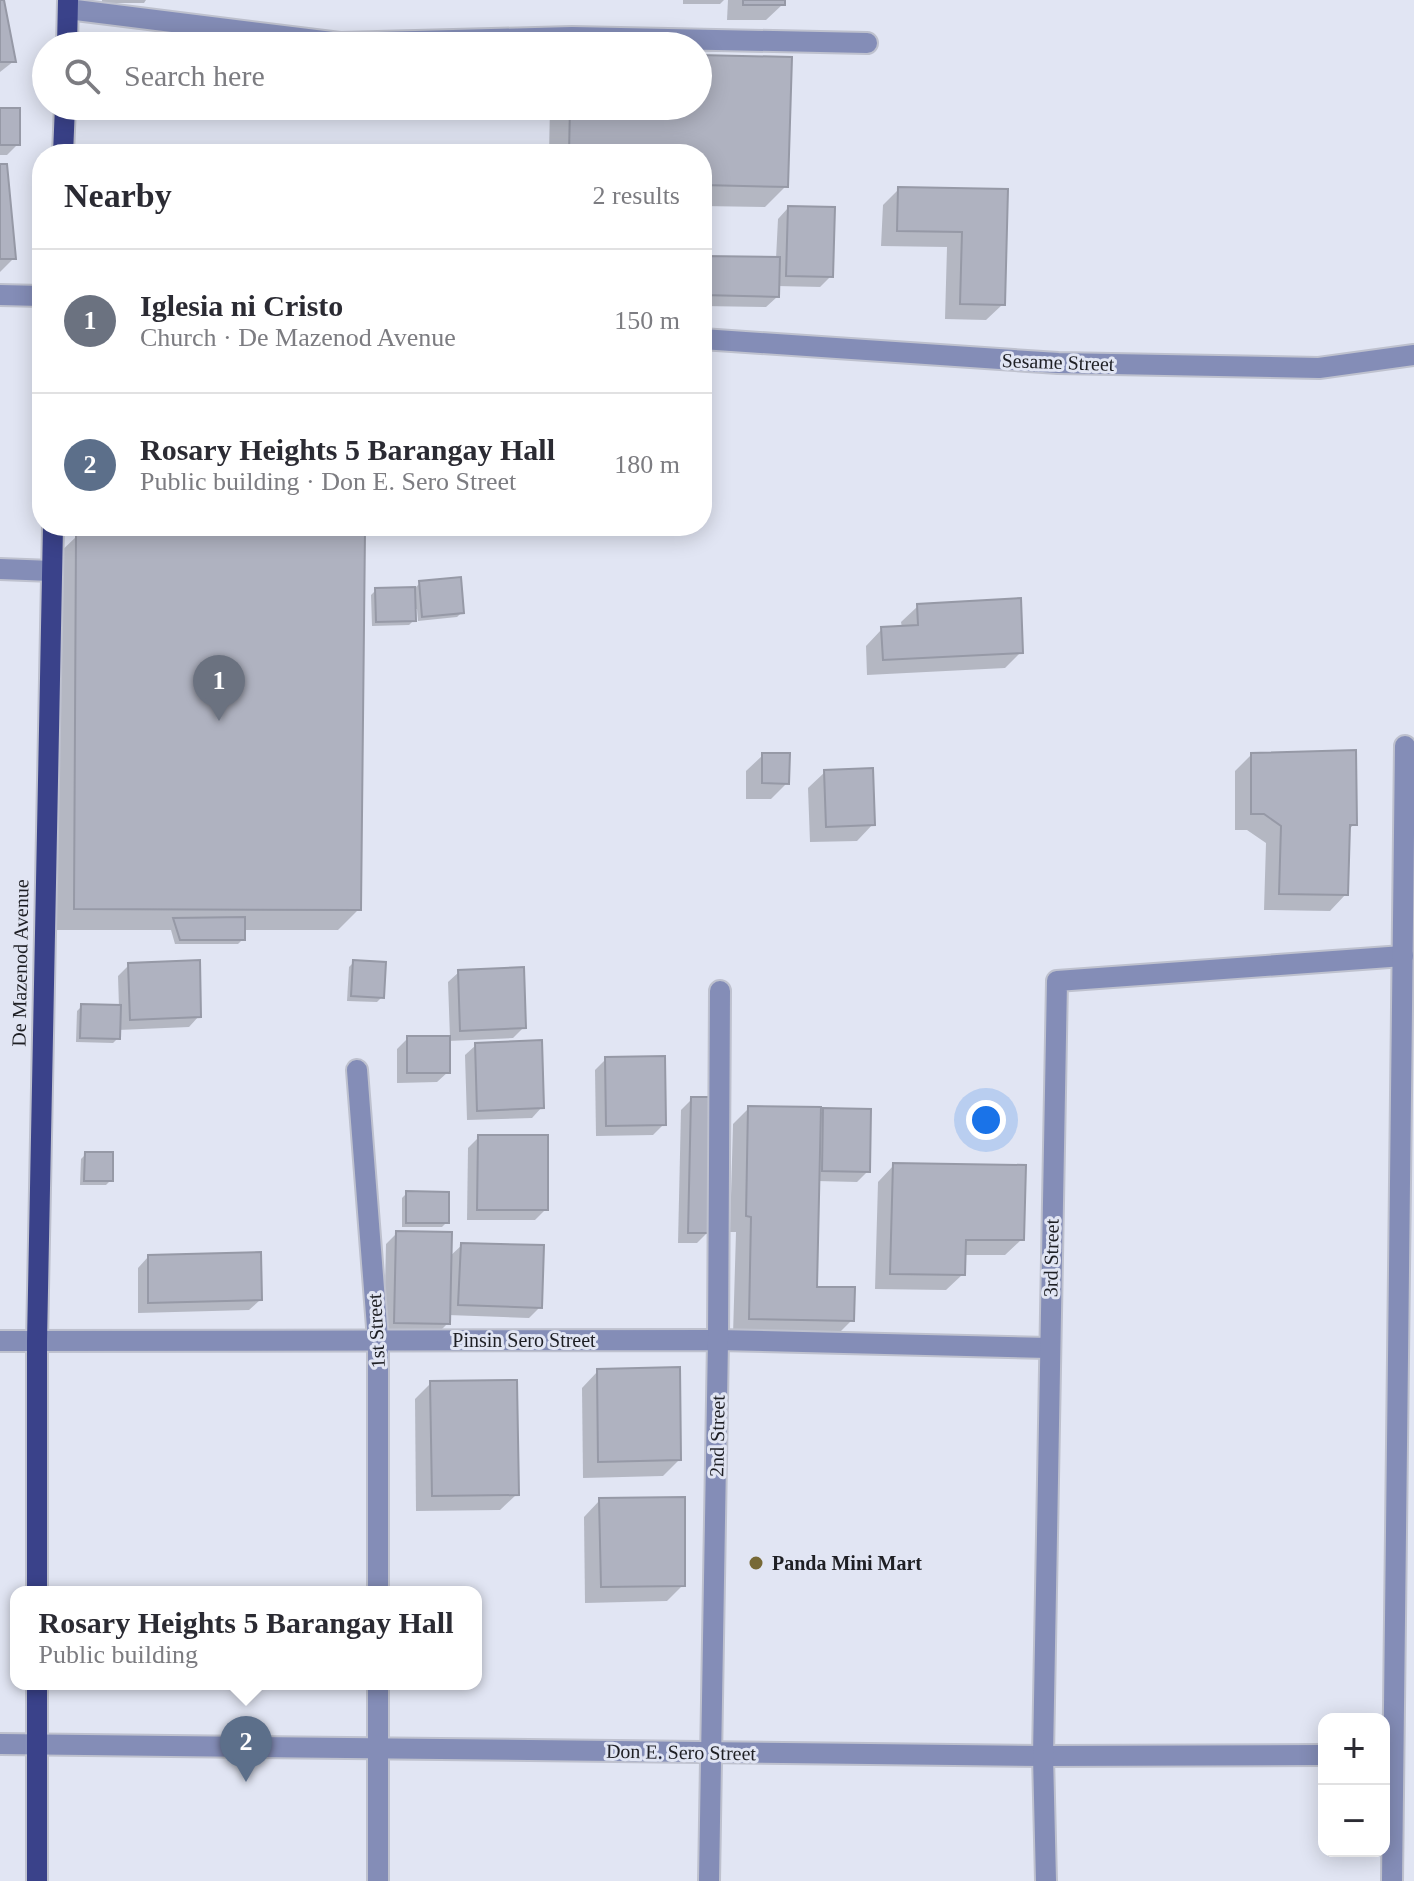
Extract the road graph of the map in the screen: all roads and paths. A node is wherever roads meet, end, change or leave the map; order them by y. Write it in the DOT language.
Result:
graph roads {
  1 [pos="68,4"];
  2 [pos="67,32"];
  3 [pos="263,32"];
  4 [pos="712,40"];
  5 [pos="867,43"];
  6 [pos="64,120"];
  7 [pos="63,144"];
  8 [pos="0,295"];
  9 [pos="32,296"];
  10 [pos="712,340"];
  11 [pos="1414,355"];
  12 [pos="53,536"];
  13 [pos="0,569"];
  14 [pos="52,571"];
  15 [pos="1405,746"];
  16 [pos="1403,956"];
  17 [pos="720,991"];
  18 [pos="357,1070"];
  19 [pos="378,1340"];
  20 [pos="718,1340"];
  21 [pos="0,1341"];
  22 [pos="37,1341"];
  23 [pos="1049,1348"];
  24 [pos="37,1586"];
  25 [pos="378,1586"];
  26 [pos="37,1690"];
  27 [pos="378,1690"];
  28 [pos="0,1744"];
  29 [pos="37,1745"];
  30 [pos="378,1749"];
  31 [pos="711,1752"];
  32 [pos="1318,1755"];
  33 [pos="1398,1755"];
  34 [pos="1043,1756"];
  35 [pos="37,1881"];
  36 [pos="378,1881"];
  37 [pos="709,1881"];
  38 [pos="1046,1881"];
  39 [pos="1392,1881"];
  1 -- 2 [label="main road"];
  1 -- 3 [label="street"];
  4 -- 5 [label="street"];
  6 -- 7 [label="main road"];
  8 -- 9 [label="street"];
  10 -- 11 [label="street, Sesame Street"];
  12 -- 14 [label="main road, De Mazenod Avenue"];
  13 -- 14 [label="street"];
  14 -- 22 [label="main road, De Mazenod Avenue"];
  15 -- 16 [label="street"];
  16 -- 23 [label="street, 3rd Street"];
  16 -- 33 [label="street"];
  17 -- 20 [label="street, 2nd Street"];
  18 -- 19 [label="street, 1st Street"];
  19 -- 20 [label="street, Pinsin Sero Street"];
  19 -- 22 [label="street, Pinsin Sero Street"];
  19 -- 25 [label="street, 1st Street"];
  20 -- 23 [label="street, Pinsin Sero Street"];
  20 -- 31 [label="street, 2nd Street"];
  21 -- 22 [label="street, Pinsin Sero Street"];
  22 -- 24 [label="main road, De Mazenod Avenue"];
  23 -- 34 [label="street, 3rd Street"];
  26 -- 29 [label="main road"];
  27 -- 30 [label="street"];
  28 -- 29 [label="street, Don E. Sero Street"];
  29 -- 30 [label="street, Don E. Sero Street"];
  29 -- 35 [label="main road"];
  30 -- 31 [label="street, Don E. Sero Street"];
  30 -- 36 [label="street"];
  31 -- 34 [label="street, Don E. Sero Street"];
  31 -- 37 [label="street, 2nd Street"];
  32 -- 34 [label="street, Don E. Sero Street"];
  33 -- 39 [label="street"];
  34 -- 38 [label="street, 3rd Street"];
}
